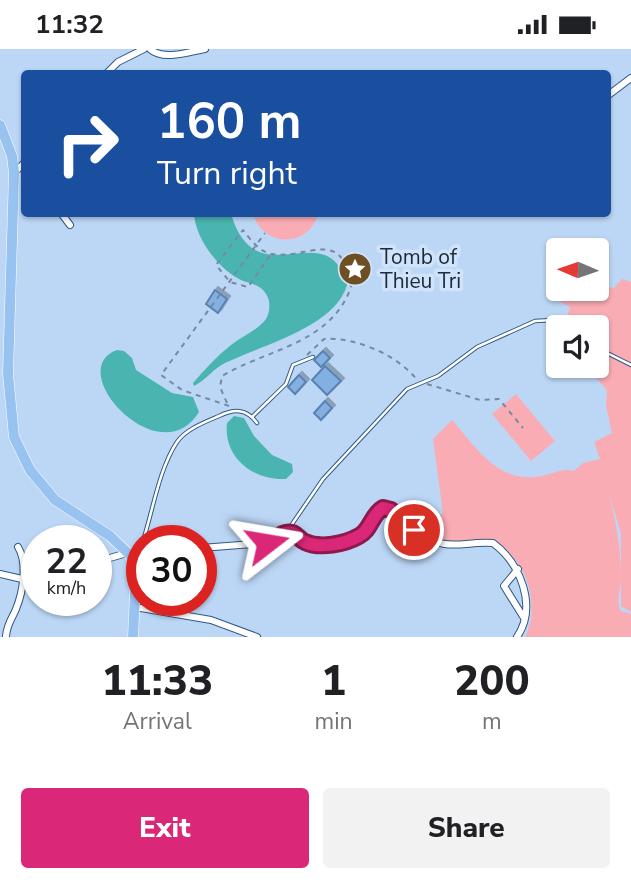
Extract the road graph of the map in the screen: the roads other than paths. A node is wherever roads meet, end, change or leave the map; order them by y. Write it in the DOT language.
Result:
graph roads {
  1 [pos="144,49"];
  2 [pos="150,49"];
  3 [pos="205,49"];
  4 [pos="135,51"];
  5 [pos="111,70"];
  6 [pos="631,78"];
  7 [pos="611,93"];
  8 [pos="0,125"];
  9 [pos="21,167"];
  10 [pos="14,173"];
  11 [pos="64,217"];
  12 [pos="70,225"];
  13 [pos="546,320"];
  14 [pos="609,354"];
  15 [pos="313,357"];
  16 [pos="631,365"];
  17 [pos="253,417"];
  18 [pos="257,423"];
  19 [pos="148,525"];
  20 [pos="287,532"];
  21 [pos="18,547"];
  22 [pos="217,547"];
  23 [pos="126,552"];
  24 [pos="21,558"];
  25 [pos="518,569"];
  26 [pos="0,574"];
  27 [pos="21,579"];
  28 [pos="21,588"];
  29 [pos="134,616"];
  30 [pos="188,616"];
  31 [pos="525,620"];
  32 [pos="6,636"];
  33 [pos="133,637"];
  34 [pos="257,637"];
  35 [pos="517,637"];
  1 -- 4 [label="street"];
  2 -- 3 [label="street"];
  4 -- 5 [label="street"];
  6 -- 7 [label="street"];
  8 -- 10 [label="highway"];
  9 -- 10 [label="street"];
  10 -- 23 [label="highway"];
  11 -- 12 [label="street"];
  13 -- 20 [label="lane"];
  14 -- 16 [label="lane"];
  15 -- 17 [label="lane"];
  17 -- 18 [label="lane"];
  17 -- 19 [label="lane"];
  20 -- 22 [label="street"];
  20 -- 25 [label="street"];
  21 -- 24 [label="street"];
  25 -- 31 [label="street"];
  25 -- 31 [label="street"];
  26 -- 27 [label="street"];
  28 -- 32 [label="street"];
  29 -- 33 [label="highway"];
  30 -- 34 [label="street"];
  31 -- 35 [label="street"];
}
